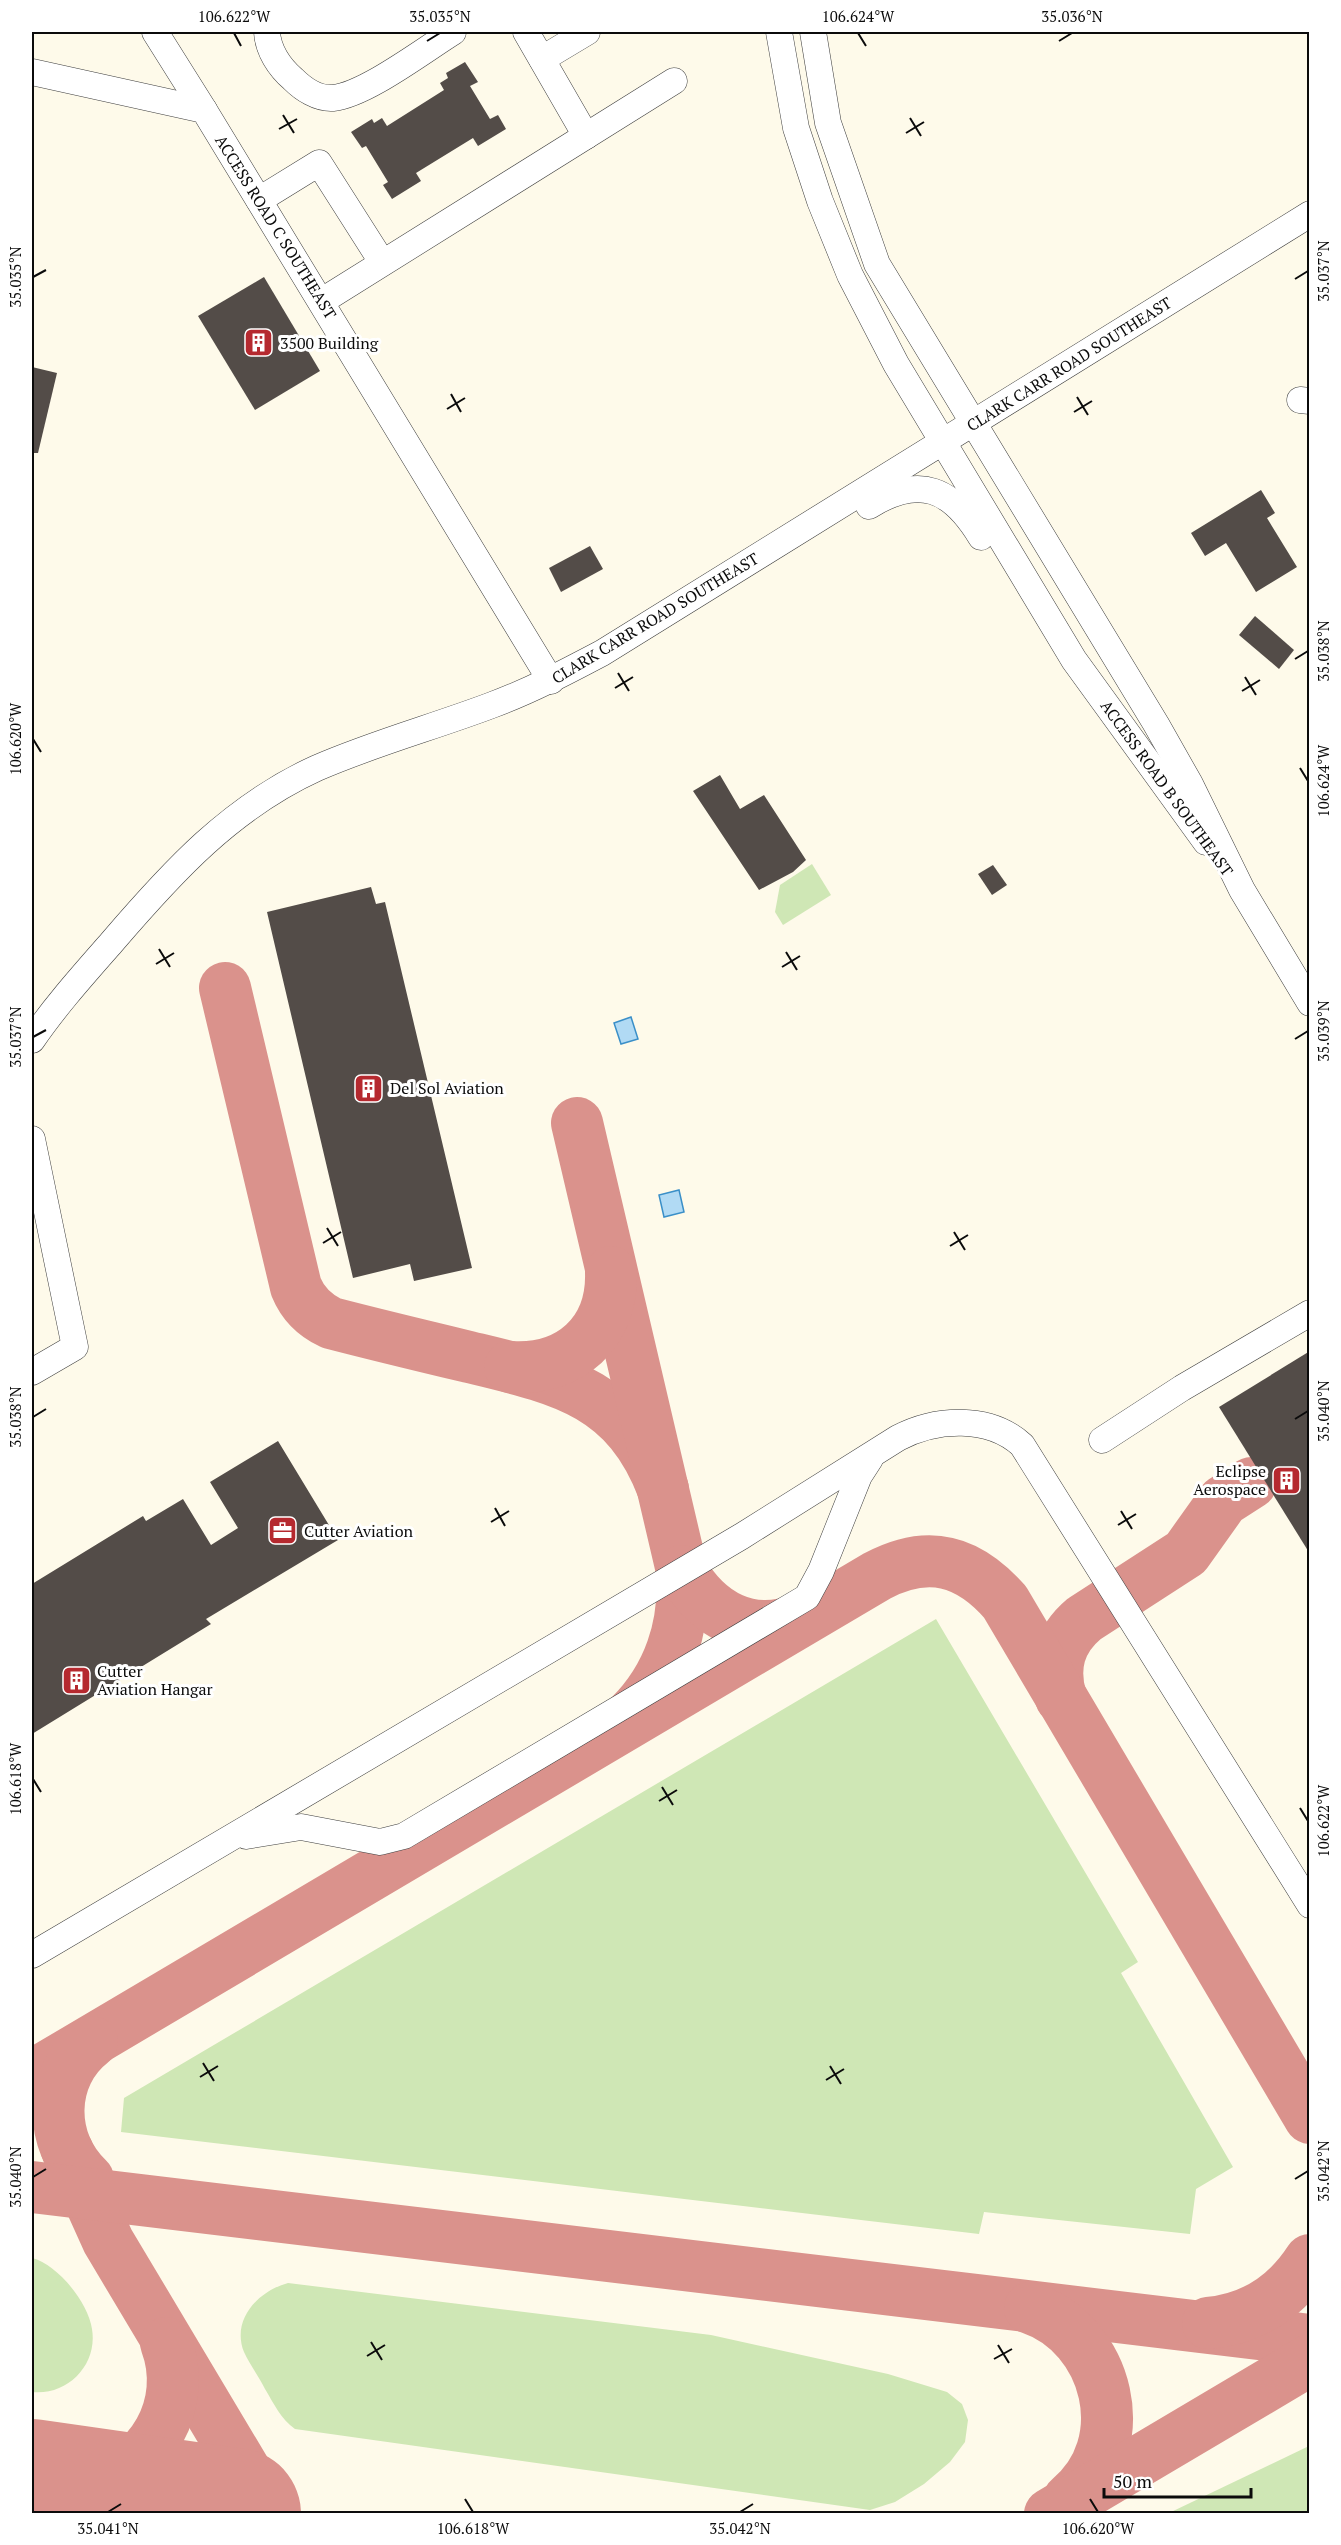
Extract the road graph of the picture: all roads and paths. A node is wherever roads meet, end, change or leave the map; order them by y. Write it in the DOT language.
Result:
graph roads {
  1 [pos="155,32"];
  2 [pos="267,32"];
  3 [pos="453,32"];
  4 [pos="526,32"];
  5 [pos="587,32"];
  6 [pos="779,32"];
  7 [pos="813,32"];
  8 [pos="542,59"];
  9 [pos="32,72"];
  10 [pos="674,81"];
  11 [pos="204,110"];
  12 [pos="586,136"];
  13 [pos="259,200"];
  14 [pos="1310,214"];
  15 [pos="382,262"];
  16 [pos="322,301"];
  17 [pos="974,424"];
  18 [pos="943,442"];
  19 [pos="761,555"];
  20 [pos="1074,660"];
  21 [pos="551,681"];
  22 [pos="1242,890"];
  23 [pos="1310,1003"];
  24 [pos="32,1040"];
  25 [pos="32,1139"];
  26 [pos="1310,1313"];
  27 [pos="32,1372"];
  28 [pos="1102,1440"];
  29 [pos="877,1452"];
  30 [pos="200,1855"];
  31 [pos="1310,1905"];
  32 [pos="32,1955"];
  1 -- 11 [label="street, ACCESS ROAD C SOUTHEAST"];
  2 -- 3 [label="street"];
  4 -- 8 [label="street"];
  5 -- 8 [label="street"];
  6 -- 18 [label="street, ACCESS ROAD B SOUTHEAST"];
  7 -- 17 [label="street, ACCESS ROAD B SOUTHEAST"];
  8 -- 12 [label="street"];
  9 -- 11 [label="street"];
  10 -- 12 [label="street"];
  11 -- 13 [label="street, ACCESS ROAD C SOUTHEAST"];
  12 -- 15 [label="street"];
  13 -- 15 [label="street"];
  13 -- 16 [label="street, ACCESS ROAD C SOUTHEAST"];
  14 -- 17 [label="street, CLARK CARR ROAD SOUTHEAST"];
  15 -- 16 [label="street"];
  16 -- 21 [label="street, ACCESS ROAD C SOUTHEAST"];
  17 -- 18 [label="street, CLARK CARR ROAD SOUTHEAST"];
  17 -- 22 [label="street, ACCESS ROAD B SOUTHEAST"];
  18 -- 19 [label="street, CLARK CARR ROAD SOUTHEAST"];
  18 -- 20 [label="street, ACCESS ROAD B SOUTHEAST"];
  19 -- 20 [label="street"];
  19 -- 21 [label="street, CLARK CARR ROAD SOUTHEAST"];
  20 -- 22 [label="street, ACCESS ROAD B SOUTHEAST"];
  21 -- 24 [label="street, CLARK CARR ROAD SOUTHEAST"];
  22 -- 23 [label="street"];
  25 -- 27 [label="street"];
  26 -- 28 [label="street"];
  29 -- 30 [label="street"];
  29 -- 30 [label="street"];
  29 -- 31 [label="street"];
  30 -- 32 [label="street"];
}
